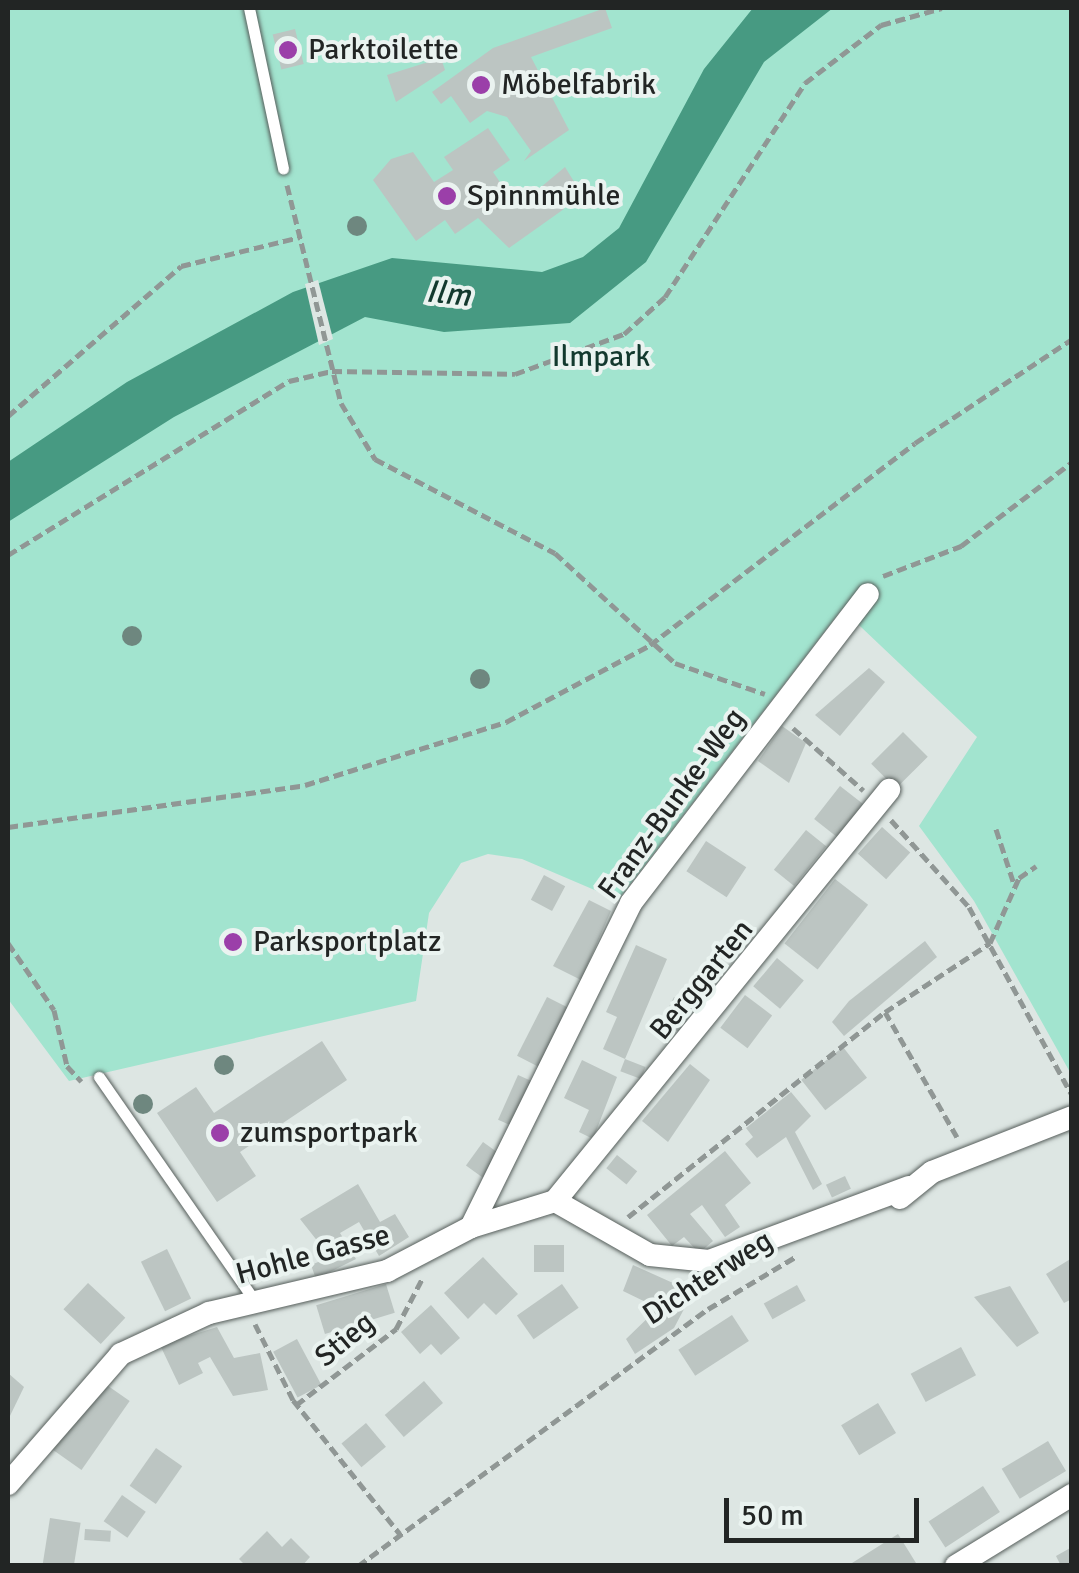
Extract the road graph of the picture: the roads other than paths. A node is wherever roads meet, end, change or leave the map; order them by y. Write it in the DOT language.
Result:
graph roads {
  1 [pos="249,8"];
  2 [pos="285,174"];
  3 [pos="868,594"];
  4 [pos="889,790"];
  5 [pos="99,1077"];
  6 [pos="1072,1117"];
  7 [pos="909,1187"];
  8 [pos="555,1201"];
  9 [pos="889,1210"];
  10 [pos="471,1227"];
  11 [pos="252,1305"];
  12 [pos="8,1484"];
  13 [pos="1072,1495"];
  14 [pos="956,1566"];
  1 -- 2 [label="lane"];
  3 -- 10 [label="street, Franz-Bunke-Weg"];
  4 -- 8 [label="street, Berggarten"];
  5 -- 11 [label="lane"];
  6 -- 7 [label="street"];
  7 -- 8 [label="street"];
  7 -- 9 [label="street"];
  8 -- 10 [label="street, Hohle Gasse"];
  10 -- 11 [label="street, Hohle Gasse"];
  11 -- 12 [label="street, Hohle Gasse"];
  13 -- 14 [label="street"];
}
